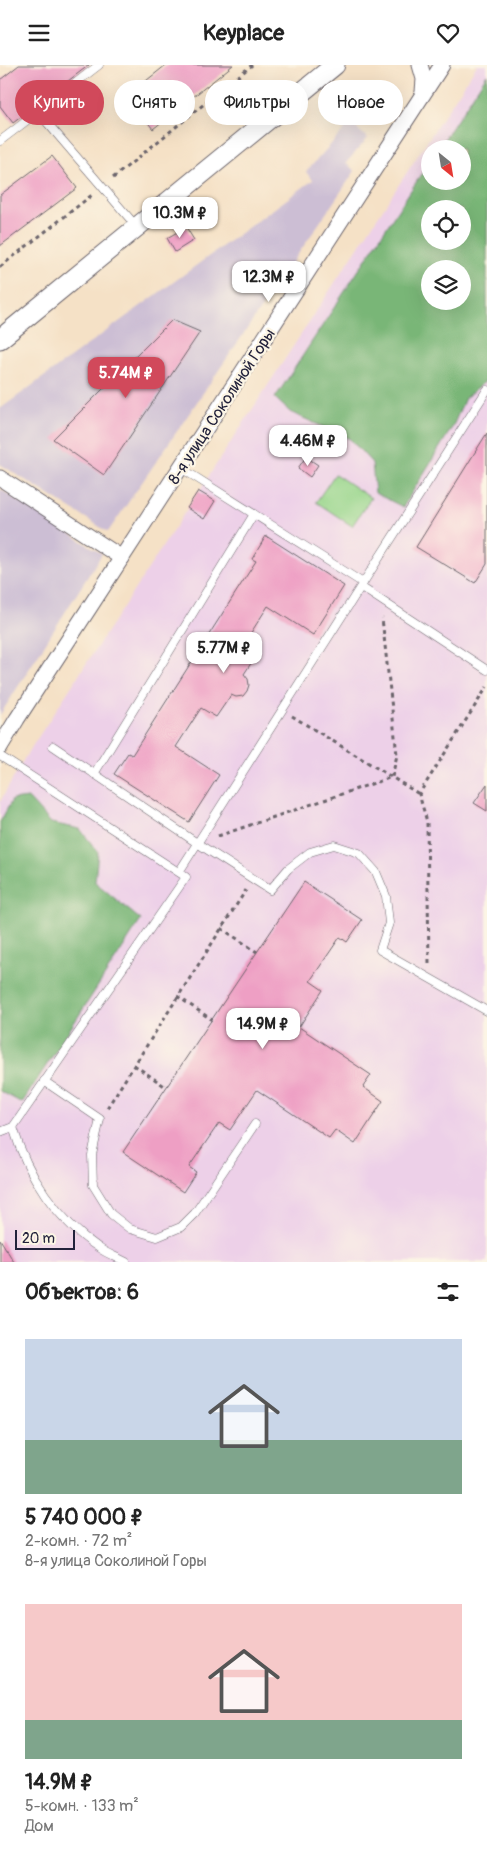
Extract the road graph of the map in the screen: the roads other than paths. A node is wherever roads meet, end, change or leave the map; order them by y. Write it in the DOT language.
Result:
graph roads {
  1 [pos="99,65"];
  2 [pos="335,65"];
  3 [pos="420,65"];
  4 [pos="442,65"];
  5 [pos="80,80"];
  6 [pos="423,92"];
  7 [pos="21,125"];
  8 [pos="49,125"];
  9 [pos="0,141"];
  10 [pos="137,227"];
  11 [pos="0,339"];
  12 [pos="487,390"];
  13 [pos="181,468"];
  14 [pos="0,478"];
  15 [pos="254,514"];
  16 [pos="122,557"];
  17 [pos="362,585"];
  18 [pos="487,670"];
  19 [pos="0,747"];
  20 [pos="53,747"];
  21 [pos="0,756"];
  22 [pos="94,774"];
  23 [pos="197,843"];
  24 [pos="179,872"];
  25 [pos="487,1011"];
  26 [pos="44,1081"];
  27 [pos="255,1124"];
  28 [pos="13,1127"];
  29 [pos="0,1132"];
  30 [pos="121,1261"];
  1 -- 5 [label="lane"];
  2 -- 10 [label="street"];
  3 -- 6 [label="street"];
  4 -- 6 [label="street, 8-я улица Соколиной Горы"];
  6 -- 13 [label="street, 8-я улица Соколиной Горы"];
  7 -- 9 [label="lane"];
  8 -- 10 [label="lane"];
  10 -- 11 [label="street"];
  12 -- 17 [label="lane"];
  13 -- 15 [label="lane"];
  13 -- 16 [label="street, 8-я улица Соколиной Горы"];
  14 -- 16 [label="street"];
  15 -- 17 [label="lane"];
  15 -- 22 [label="lane"];
  16 -- 19 [label="street, 8-я улица Соколиной Горы"];
  17 -- 18 [label="lane"];
  17 -- 23 [label="lane"];
  20 -- 22 [label="lane"];
  21 -- 24 [label="lane"];
  22 -- 23 [label="lane"];
  23 -- 24 [label="lane"];
  23 -- 25 [label="lane"];
  24 -- 26 [label="lane"];
  26 -- 27 [label="lane"];
  26 -- 28 [label="lane"];
  28 -- 29 [label="lane"];
  28 -- 30 [label="lane"];
}
